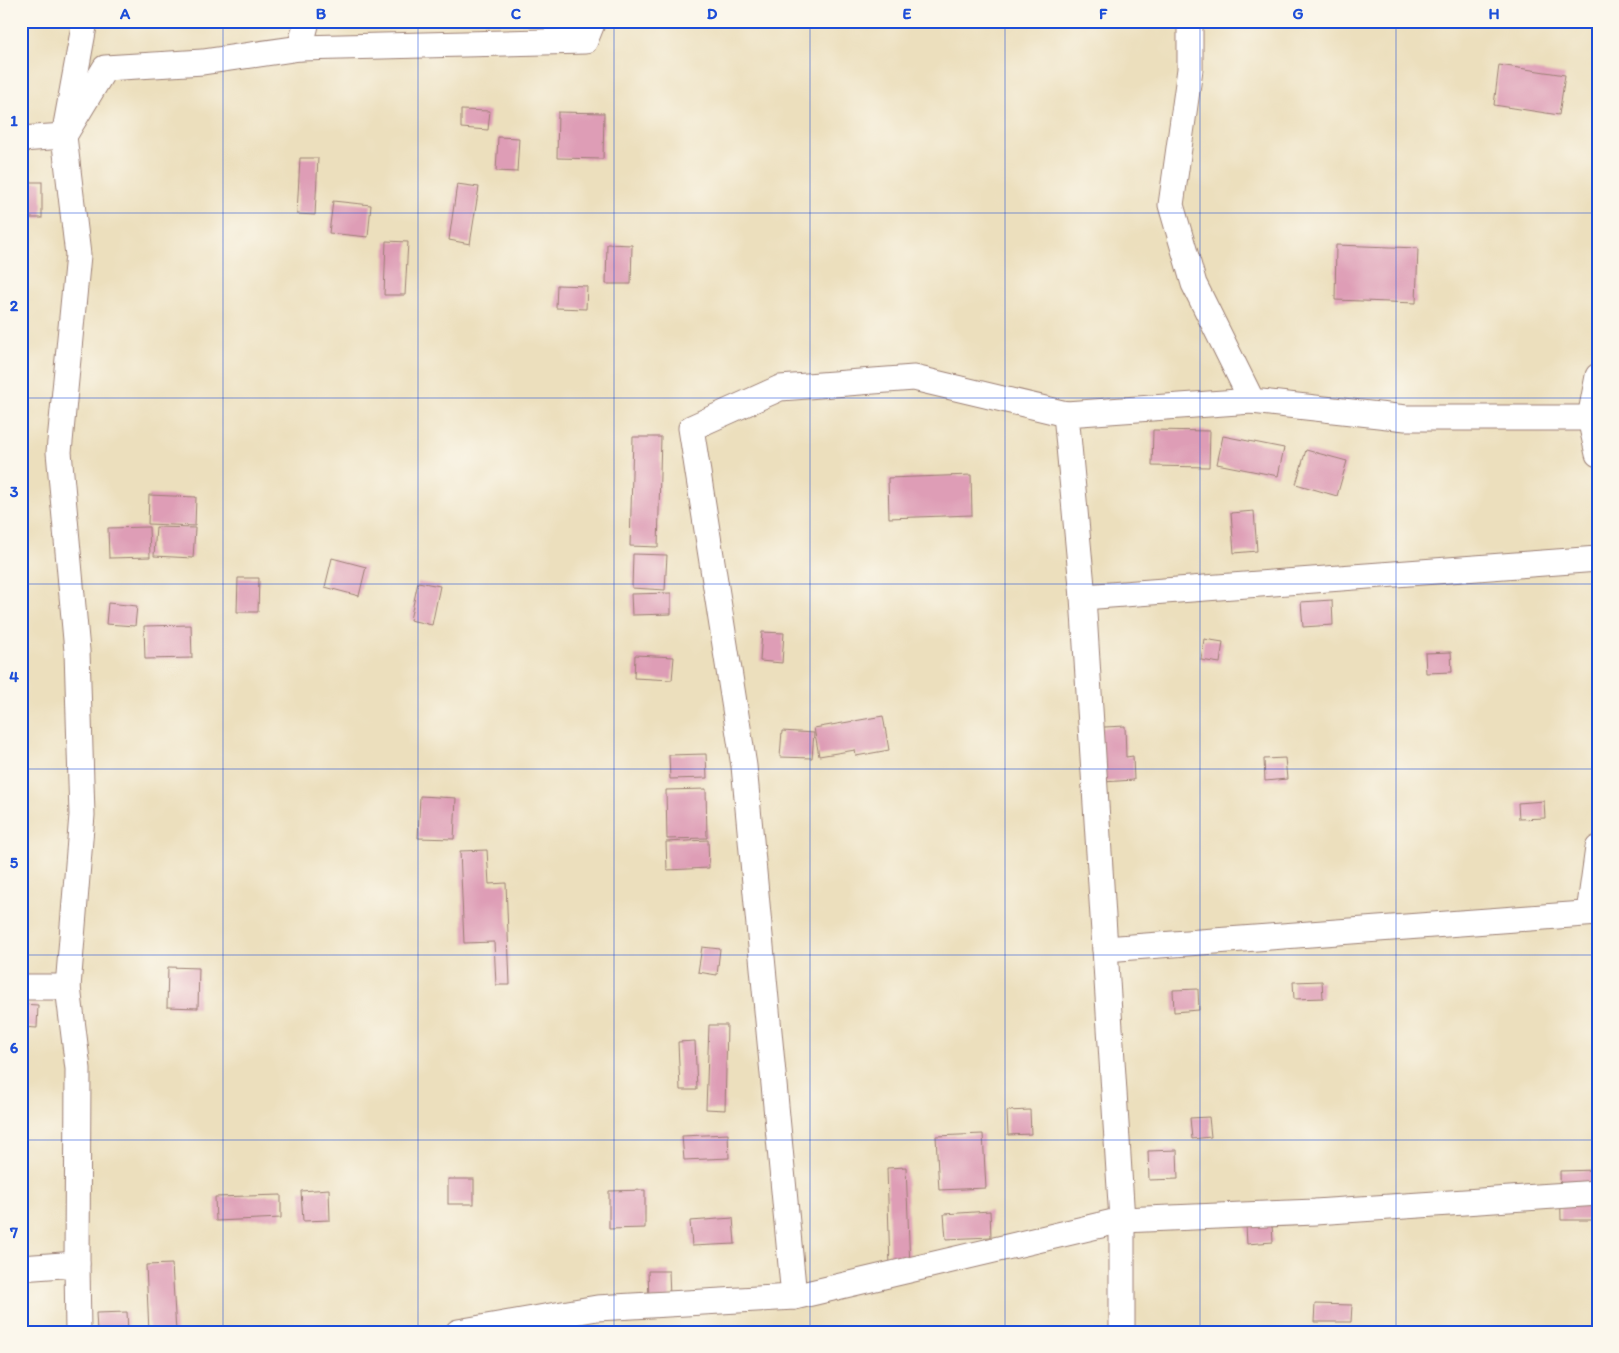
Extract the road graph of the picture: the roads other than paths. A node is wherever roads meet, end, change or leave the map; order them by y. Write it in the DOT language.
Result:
graph roads {
  1 [pos="85,21"];
  2 [pos="307,21"];
  3 [pos="593,21"];
  4 [pos="1190,21"];
  5 [pos="300,48"];
  6 [pos="64,136"];
  7 [pos="21,139"];
  8 [pos="1598,376"];
  9 [pos="1252,401"];
  10 [pos="1066,414"];
  11 [pos="1594,418"];
  12 [pos="1598,454"];
  13 [pos="1598,559"];
  14 [pos="1083,597"];
  15 [pos="1598,848"];
  16 [pos="1593,913"];
  17 [pos="1105,949"];
  18 [pos="68,986"];
  19 [pos="21,987"];
  20 [pos="1598,1193"];
  21 [pos="1122,1220"];
  22 [pos="77,1264"];
  23 [pos="21,1268"];
  24 [pos="794,1298"];
  25 [pos="78,1332"];
  26 [pos="458,1332"];
  27 [pos="1122,1332"];
  1 -- 6 [label="street"];
  2 -- 5 [label="street"];
  3 -- 5 [label="street"];
  4 -- 9 [label="street"];
  5 -- 6 [label="street"];
  6 -- 7 [label="street"];
  6 -- 18 [label="street"];
  8 -- 11 [label="street"];
  9 -- 10 [label="street"];
  9 -- 11 [label="street"];
  10 -- 14 [label="street"];
  10 -- 24 [label="street"];
  11 -- 12 [label="street"];
  13 -- 14 [label="street"];
  14 -- 17 [label="street"];
  15 -- 16 [label="street"];
  16 -- 17 [label="street"];
  17 -- 21 [label="street"];
  18 -- 19 [label="street"];
  18 -- 22 [label="street"];
  20 -- 21 [label="street"];
  21 -- 24 [label="street"];
  21 -- 27 [label="street"];
  22 -- 23 [label="street"];
  22 -- 25 [label="street"];
  24 -- 26 [label="street"];
}
